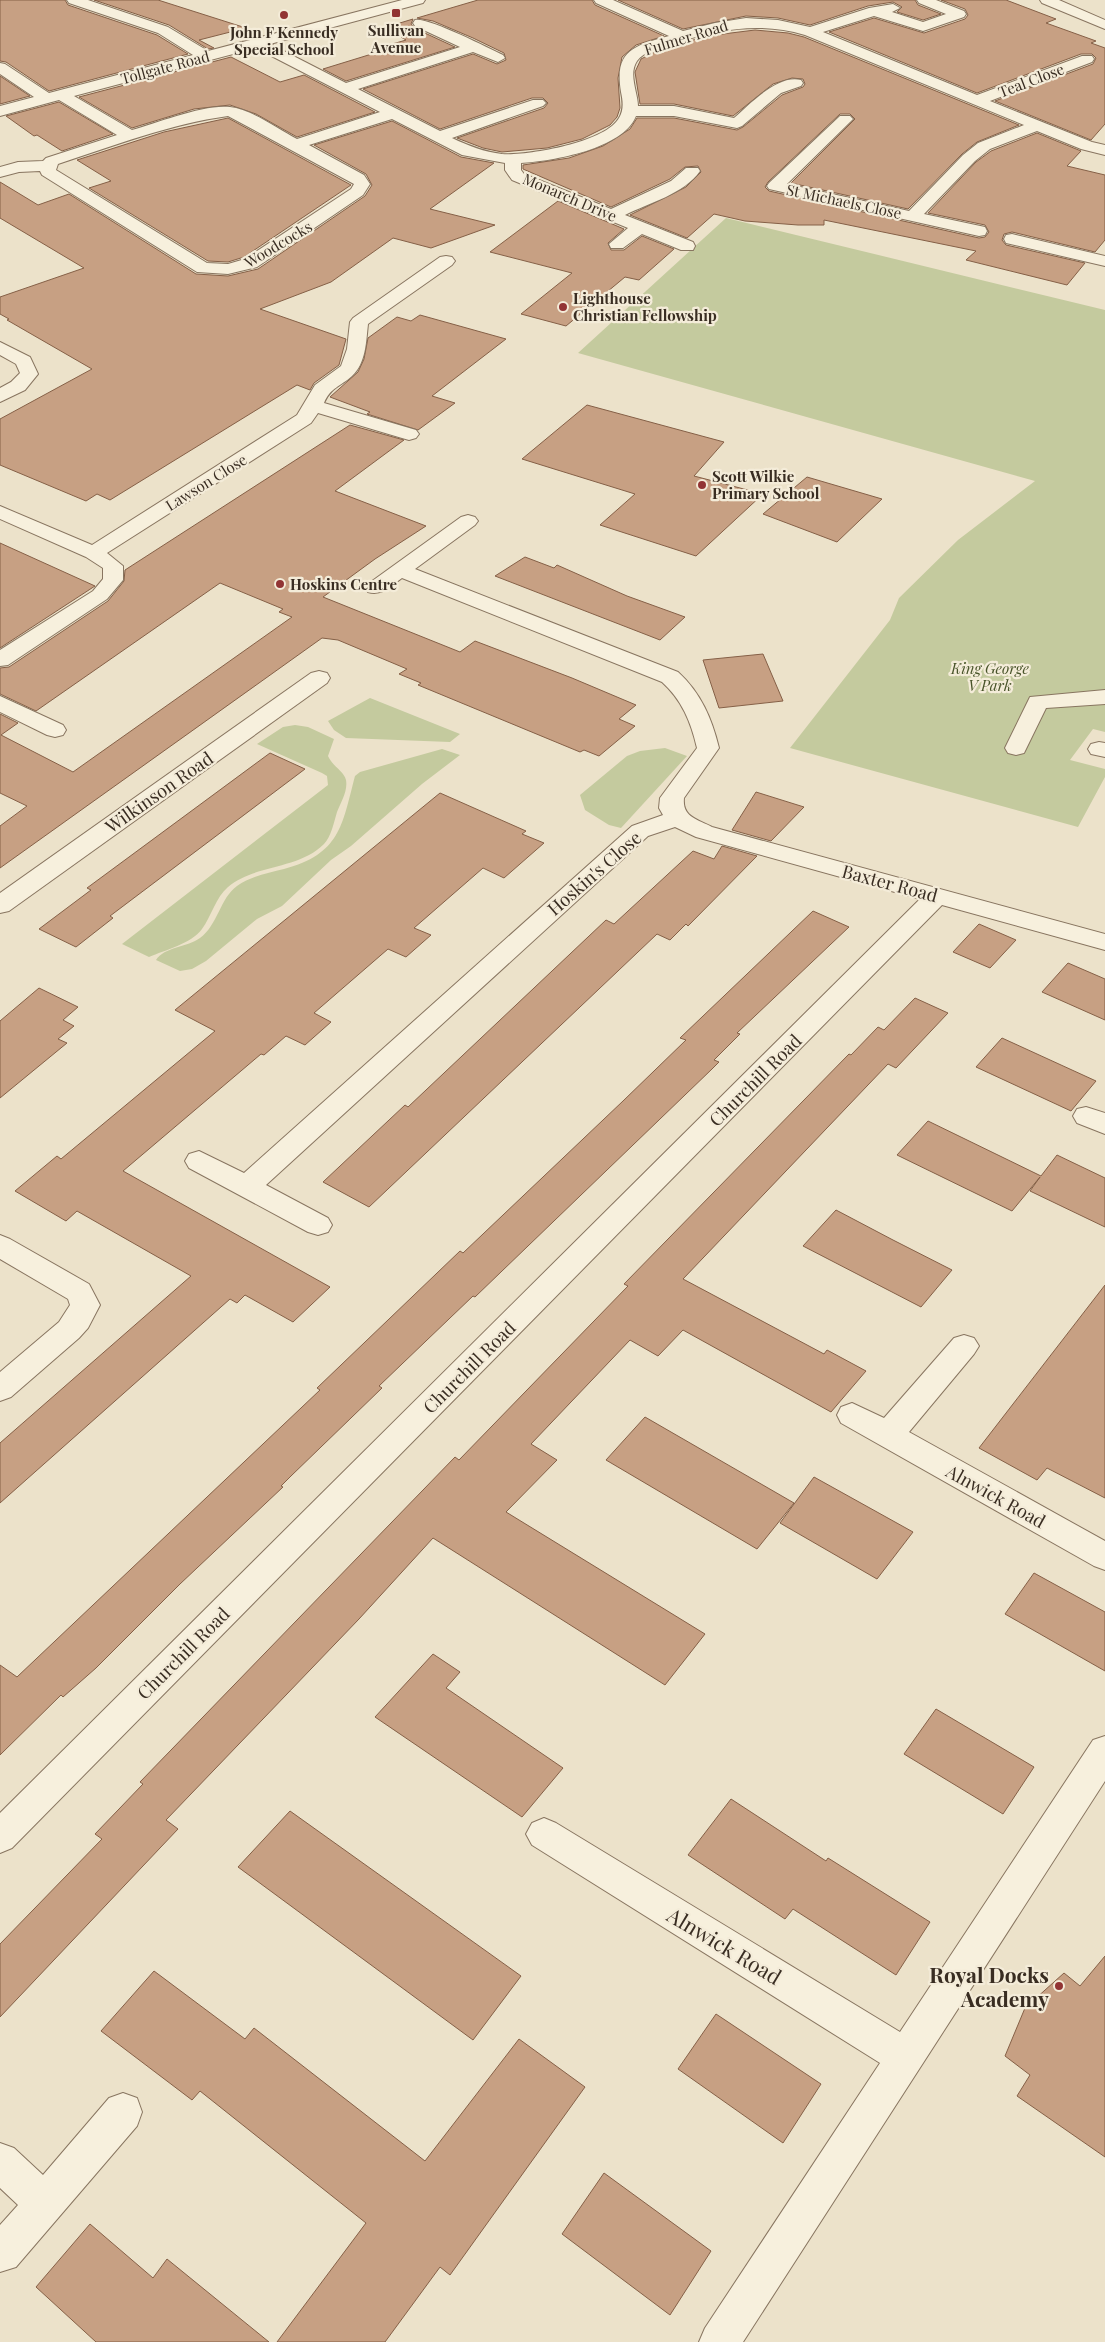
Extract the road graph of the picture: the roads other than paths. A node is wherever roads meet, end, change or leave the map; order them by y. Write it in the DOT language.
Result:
graph roads {
  1 [pos="74,0"];
  2 [pos="418,0"];
  3 [pos="601,0"];
  4 [pos="917,0"];
  5 [pos="924,0"];
  6 [pos="1047,0"];
  7 [pos="874,11"];
  8 [pos="420,23"];
  9 [pos="1105,24"];
  10 [pos="810,32"];
  11 [pos="682,36"];
  12 [pos="258,43"];
  13 [pos="474,47"];
  14 [pos="1069,52"];
  15 [pos="205,56"];
  16 [pos="498,58"];
  17 [pos="1087,59"];
  18 [pos="1105,65"];
  19 [pos="0,67"];
  20 [pos="762,81"];
  21 [pos="796,83"];
  22 [pos="345,88"];
  23 [pos="776,90"];
  24 [pos="55,97"];
  25 [pos="976,101"];
  26 [pos="538,103"];
  27 [pos="0,111"];
  28 [pos="630,111"];
  29 [pos="394,113"];
  30 [pos="845,119"];
  31 [pos="1036,126"];
  32 [pos="130,136"];
  33 [pos="439,137"];
  34 [pos="296,144"];
  35 [pos="1105,150"];
  36 [pos="513,159"];
  37 [pos="48,166"];
  38 [pos="692,170"];
  39 [pos="0,172"];
  40 [pos="611,215"];
  41 [pos="913,216"];
  42 [pos="640,226"];
  43 [pos="978,231"];
  44 [pos="1012,238"];
  45 [pos="618,244"];
  46 [pos="687,246"];
  47 [pos="446,261"];
  48 [pos="1105,261"];
  49 [pos="0,347"];
  50 [pos="0,396"];
  51 [pos="315,406"];
  52 [pos="409,434"];
  53 [pos="0,512"];
  54 [pos="468,521"];
  55 [pos="93,553"];
  56 [pos="400,570"];
  57 [pos="376,588"];
  58 [pos="0,660"];
  59 [pos="319,678"];
  60 [pos="1105,697"];
  61 [pos="0,703"];
  62 [pos="55,730"];
  63 [pos="1016,748"];
  64 [pos="677,818"];
  65 [pos="937,896"];
  66 [pos="0,905"];
  67 [pos="1105,942"];
  68 [pos="199,1161"];
  69 [pos="247,1186"];
  70 [pos="318,1224"];
  71 [pos="0,1246"];
  72 [pos="964,1346"];
  73 [pos="0,1389"];
  74 [pos="852,1415"];
  75 [pos="888,1435"];
  76 [pos="1105,1556"];
  77 [pos="1105,1751"];
  78 [pos="544,1834"];
  79 [pos="0,1836"];
  80 [pos="905,2057"];
  81 [pos="123,2112"];
  82 [pos="0,2162"];
  83 [pos="45,2203"];
  84 [pos="2,2253"];
  85 [pos="719,2342"];
  1 -- 15 [label="street"];
  2 -- 12 [label="street, Tollgate Road"];
  3 -- 11 [label="street"];
  4 -- 7 [label="street"];
  5 -- 7 [label="street"];
  6 -- 9 [label="street"];
  7 -- 10 [label="street"];
  8 -- 13 [label="street"];
  10 -- 11 [label="street, Fulmer Road"];
  10 -- 25 [label="street, Fulmer Road"];
  11 -- 28 [label="street, Fulmer Road"];
  12 -- 15 [label="street, Tollgate Road"];
  12 -- 22 [label="street"];
  13 -- 16 [label="street"];
  13 -- 22 [label="street"];
  14 -- 17 [label="street, Teal Close"];
  15 -- 24 [label="street, Tollgate Road"];
  17 -- 18 [label="street, Teal Close"];
  17 -- 25 [label="street, Teal Close"];
  19 -- 24 [label="street"];
  20 -- 23 [label="street"];
  21 -- 23 [label="street"];
  22 -- 29 [label="street"];
  23 -- 28 [label="street"];
  24 -- 27 [label="street, Tollgate Road"];
  24 -- 32 [label="street"];
  25 -- 31 [label="street, Fulmer Road"];
  26 -- 33 [label="street"];
  28 -- 36 [label="street"];
  29 -- 33 [label="street"];
  29 -- 34 [label="street"];
  30 -- 41 [label="street, St Michaels Close"];
  31 -- 35 [label="street, Fulmer Road"];
  31 -- 41 [label="street"];
  32 -- 34 [label="street, Woodcocks"];
  32 -- 37 [label="street, Woodcocks"];
  33 -- 36 [label="street"];
  34 -- 37 [label="street, Woodcocks"];
  36 -- 40 [label="street, Monarch Drive"];
  37 -- 39 [label="street, Woodcocks"];
  38 -- 40 [label="street"];
  40 -- 42 [label="street, Monarch Drive"];
  41 -- 43 [label="street, St Michaels Close"];
  42 -- 45 [label="street, Monarch Drive"];
  42 -- 46 [label="street, Monarch Drive"];
  44 -- 48 [label="street"];
  47 -- 51 [label="street, Lawson Close"];
  49 -- 50 [label="street"];
  51 -- 52 [label="street"];
  51 -- 55 [label="street, Lawson Close"];
  53 -- 55 [label="street"];
  54 -- 56 [label="street"];
  55 -- 58 [label="street"];
  56 -- 57 [label="street"];
  56 -- 64 [label="street"];
  59 -- 66 [label="street, Wilkinson Road"];
  60 -- 63 [label="street"];
  61 -- 62 [label="street"];
  64 -- 65 [label="street, Baxter Road"];
  64 -- 69 [label="street, Hoskin's Close"];
  65 -- 67 [label="street, Baxter Road"];
  65 -- 79 [label="street, Churchill Road"];
  68 -- 69 [label="street"];
  69 -- 70 [label="street"];
  71 -- 73 [label="street"];
  72 -- 75 [label="street"];
  74 -- 75 [label="street, Alnwick Road"];
  75 -- 76 [label="street, Alnwick Road"];
  77 -- 80 [label="street"];
  78 -- 80 [label="street, Alnwick Road"];
  80 -- 85 [label="street"];
  81 -- 83 [label="street"];
  82 -- 83 [label="street"];
  83 -- 84 [label="street"];
}
